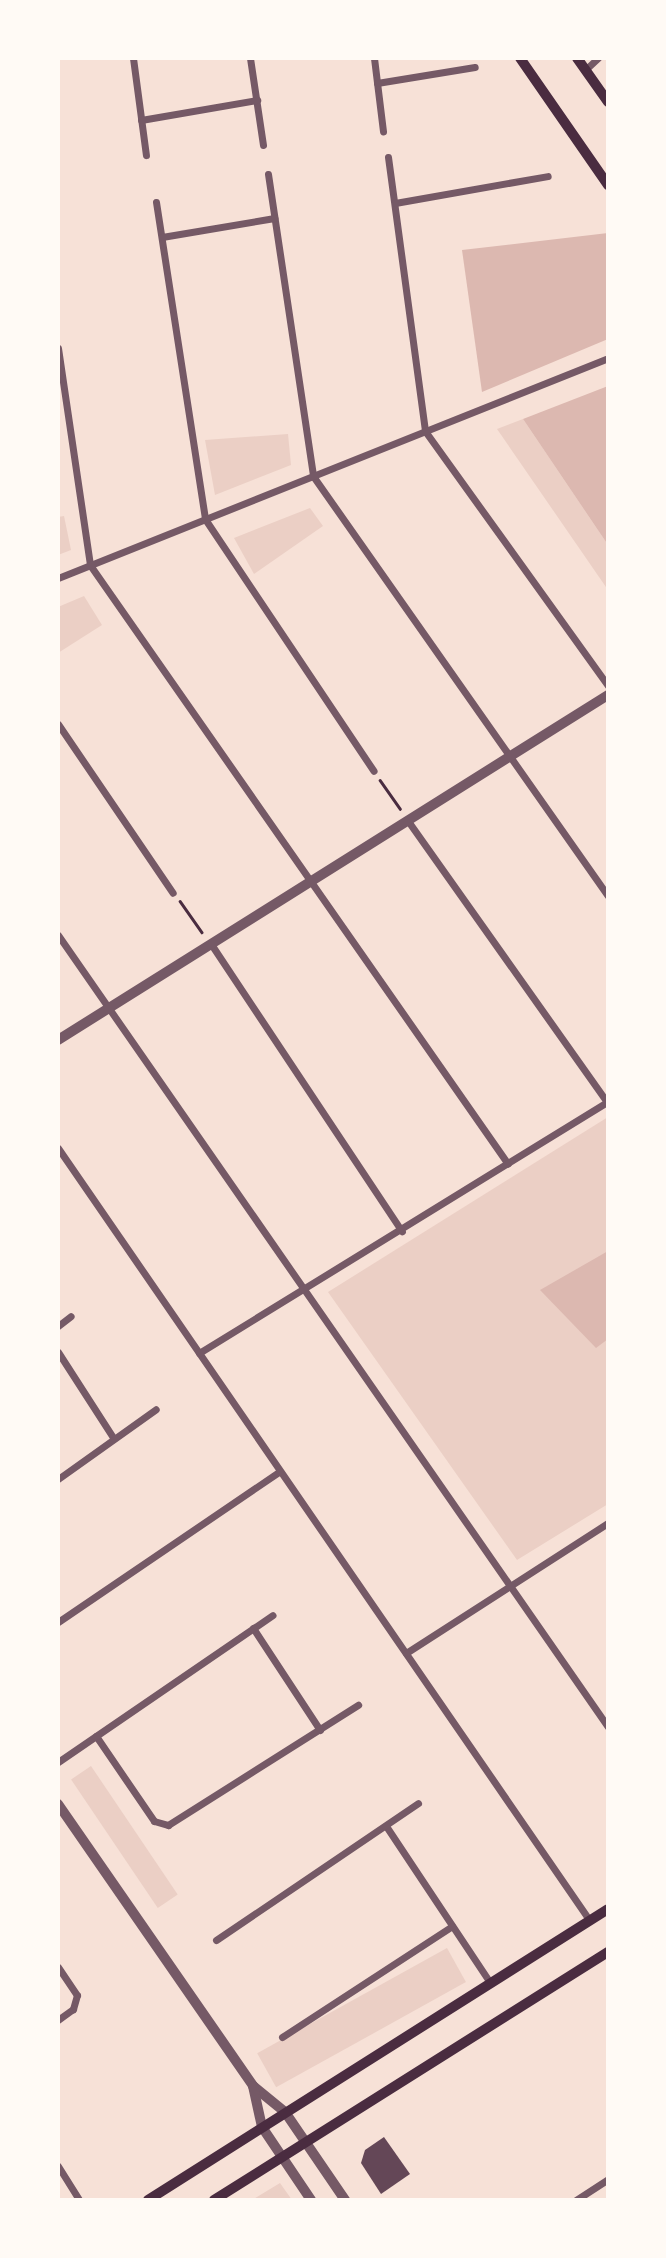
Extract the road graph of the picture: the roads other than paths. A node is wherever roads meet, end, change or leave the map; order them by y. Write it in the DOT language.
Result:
graph roads {
  1 [pos="132,58"];
  2 [pos="250,58"];
  3 [pos="373,58"];
  4 [pos="520,58"];
  5 [pos="577,58"];
  6 [pos="598,58"];
  7 [pos="475,68"];
  8 [pos="585,70"];
  9 [pos="377,83"];
  10 [pos="257,100"];
  11 [pos="608,102"];
  12 [pos="141,120"];
  13 [pos="383,131"];
  14 [pos="263,145"];
  15 [pos="146,155"];
  16 [pos="388,157"];
  17 [pos="268,174"];
  18 [pos="548,176"];
  19 [pos="608,186"];
  20 [pos="156,202"];
  21 [pos="395,203"];
  22 [pos="274,218"];
  23 [pos="162,237"];
  24 [pos="58,348"];
  25 [pos="608,358"];
  26 [pos="425,430"];
  27 [pos="313,476"];
  28 [pos="205,519"];
  29 [pos="90,565"];
  30 [pos="58,578"];
  31 [pos="608,686"];
  32 [pos="608,695"];
  33 [pos="58,724"];
  34 [pos="511,759"];
  35 [pos="374,771"];
  36 [pos="408,821"];
  37 [pos="311,882"];
  38 [pos="173,892"];
  39 [pos="608,896"];
  40 [pos="58,935"];
  41 [pos="211,944"];
  42 [pos="108,1008"];
  43 [pos="58,1040"];
  44 [pos="608,1101"];
  45 [pos="58,1148"];
  46 [pos="508,1164"];
  47 [pos="402,1231"];
  48 [pos="303,1289"];
  49 [pos="71,1316"];
  50 [pos="58,1326"];
  51 [pos="58,1352"];
  52 [pos="199,1353"];
  53 [pos="156,1409"];
  54 [pos="114,1439"];
  55 [pos="281,1471"];
  56 [pos="58,1479"];
  57 [pos="608,1524"];
  58 [pos="511,1584"];
  59 [pos="273,1615"];
  60 [pos="58,1622"];
  61 [pos="253,1628"];
  62 [pos="406,1653"];
  63 [pos="358,1705"];
  64 [pos="608,1727"];
  65 [pos="320,1730"];
  66 [pos="96,1736"];
  67 [pos="58,1762"];
  68 [pos="418,1803"];
  69 [pos="58,1804"];
  70 [pos="386,1826"];
  71 [pos="608,1909"];
  72 [pos="590,1921"];
  73 [pos="452,1926"];
  74 [pos="216,1940"];
  75 [pos="608,1952"];
  76 [pos="58,1967"];
  77 [pos="489,1981"];
  78 [pos="58,2021"];
  79 [pos="282,2037"];
  80 [pos="253,2086"];
  81 [pos="285,2112"];
  82 [pos="262,2127"];
  83 [pos="304,2143"];
  84 [pos="282,2158"];
  85 [pos="58,2166"];
  86 [pos="608,2179"];
  87 [pos="79,2200"];
  88 [pos="148,2200"];
  89 [pos="215,2200"];
  90 [pos="311,2200"];
  91 [pos="345,2200"];
  92 [pos="576,2200"];
  1 -- 12 [label="street"];
  2 -- 10 [label="street"];
  3 -- 9 [label="street"];
  4 -- 19 [label="main road"];
  5 -- 8 [label="main road"];
  6 -- 8 [label="street"];
  7 -- 9 [label="street"];
  8 -- 11 [label="main road"];
  9 -- 13 [label="street"];
  10 -- 12 [label="street"];
  10 -- 14 [label="street"];
  12 -- 15 [label="street"];
  16 -- 21 [label="street"];
  17 -- 22 [label="street"];
  18 -- 21 [label="street"];
  20 -- 23 [label="street"];
  21 -- 26 [label="street"];
  22 -- 23 [label="street"];
  22 -- 27 [label="street"];
  23 -- 28 [label="street"];
  24 -- 29 [label="street"];
  25 -- 26 [label="street"];
  26 -- 27 [label="street"];
  26 -- 31 [label="street"];
  27 -- 28 [label="street"];
  27 -- 34 [label="street"];
  28 -- 29 [label="street"];
  28 -- 35 [label="street"];
  29 -- 30 [label="street"];
  29 -- 37 [label="street"];
  32 -- 34 [label="street"];
  33 -- 38 [label="street"];
  34 -- 36 [label="street"];
  34 -- 39 [label="street"];
  36 -- 37 [label="street"];
  36 -- 44 [label="street"];
  37 -- 41 [label="street"];
  37 -- 46 [label="street"];
  40 -- 42 [label="street"];
  41 -- 42 [label="street"];
  41 -- 47 [label="street"];
  42 -- 43 [label="street"];
  42 -- 48 [label="street"];
  44 -- 46 [label="street"];
  45 -- 52 [label="street"];
  46 -- 47 [label="street"];
  47 -- 48 [label="street"];
  48 -- 52 [label="street"];
  48 -- 58 [label="street"];
  49 -- 50 [label="street"];
  51 -- 54 [label="street"];
  52 -- 55 [label="street"];
  53 -- 54 [label="street"];
  54 -- 56 [label="street"];
  55 -- 60 [label="street"];
  55 -- 62 [label="street"];
  57 -- 58 [label="street"];
  58 -- 62 [label="street"];
  58 -- 64 [label="street"];
  59 -- 61 [label="street"];
  61 -- 65 [label="street"];
  61 -- 66 [label="street"];
  62 -- 72 [label="street"];
  63 -- 65 [label="street"];
  65 -- 66 [label="street"];
  66 -- 67 [label="street"];
  68 -- 70 [label="street"];
  69 -- 80 [label="street"];
  70 -- 73 [label="street"];
  70 -- 74 [label="street"];
  71 -- 72 [label="main road"];
  72 -- 77 [label="main road"];
  73 -- 77 [label="street"];
  73 -- 79 [label="street"];
  75 -- 83 [label="main road"];
  76 -- 78 [label="street"];
  77 -- 81 [label="main road"];
  80 -- 81 [label="street"];
  80 -- 82 [label="street"];
  81 -- 82 [label="main road"];
  81 -- 83 [label="street"];
  82 -- 84 [label="street"];
  82 -- 88 [label="main road"];
  83 -- 84 [label="main road"];
  83 -- 91 [label="street"];
  84 -- 89 [label="main road"];
  84 -- 90 [label="street"];
  85 -- 87 [label="street"];
  86 -- 92 [label="street"];
}
